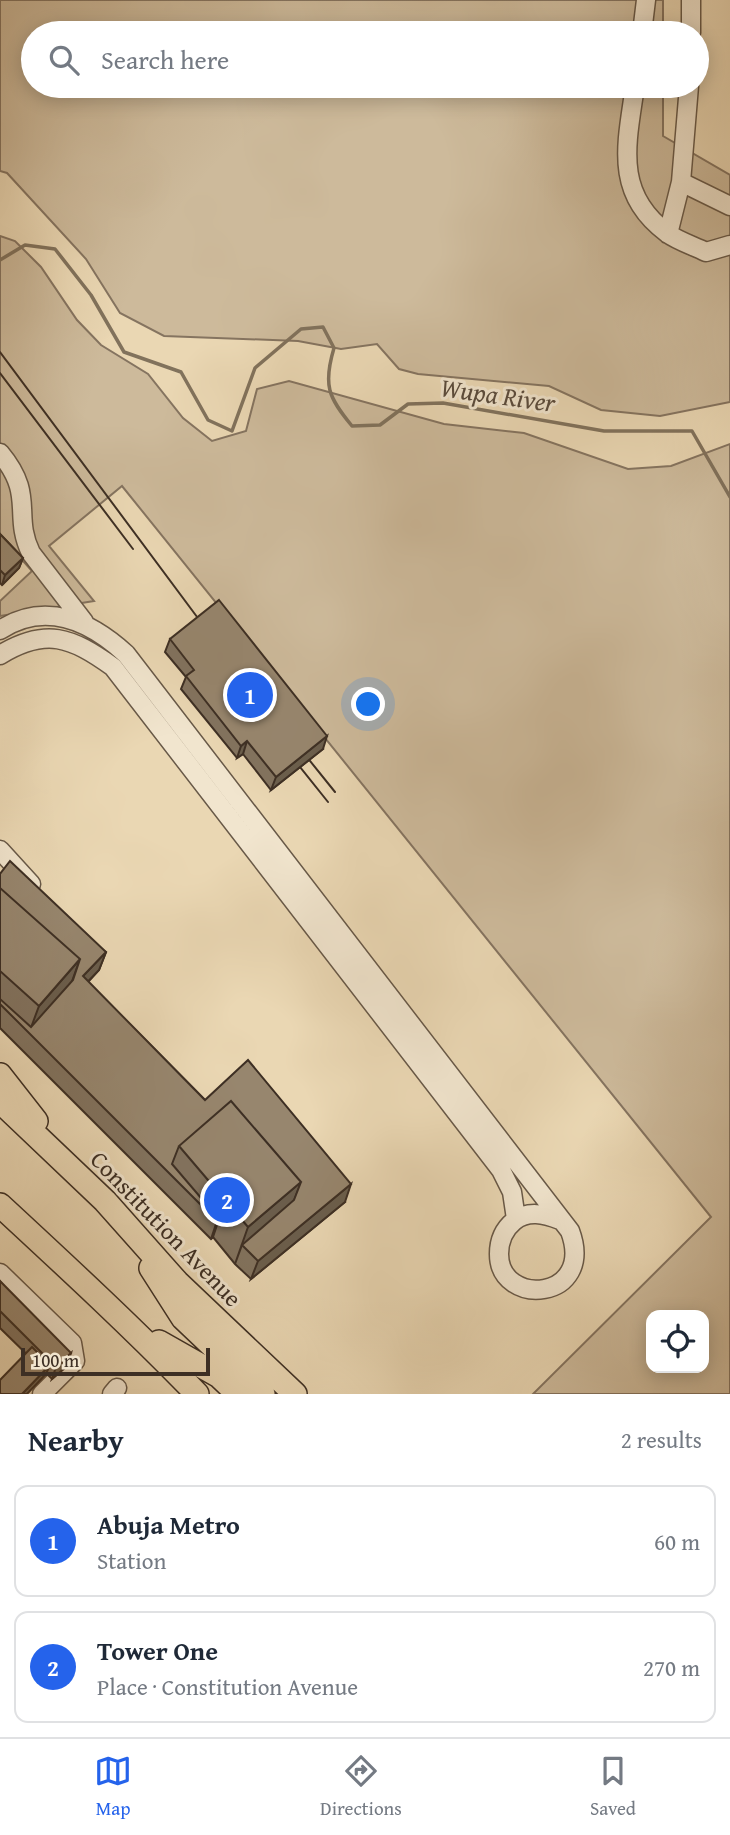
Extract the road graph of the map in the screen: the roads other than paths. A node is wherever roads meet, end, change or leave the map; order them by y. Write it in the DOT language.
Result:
graph roads {
  1 [pos="646,0"];
  2 [pos="691,0"];
  3 [pos="643,21"];
  4 [pos="691,21"];
  5 [pos="633,98"];
  6 [pos="689,98"];
  7 [pos="681,182"];
  8 [pos="730,206"];
  9 [pos="668,234"];
  10 [pos="730,245"];
  11 [pos="0,453"];
  12 [pos="84,622"];
  13 [pos="0,630"];
  14 [pos="0,655"];
  15 [pos="0,850"];
  16 [pos="42,896"];
  17 [pos="0,1075"];
  18 [pos="0,1101"];
  19 [pos="68,1166"];
  20 [pos="0,1205"];
  21 [pos="516,1219"];
  22 [pos="560,1220"];
  23 [pos="125,1223"];
  24 [pos="0,1273"];
  25 [pos="134,1329"];
  26 [pos="42,1394"];
  27 [pos="197,1394"];
  28 [pos="238,1394"];
  29 [pos="263,1394"];
  30 [pos="295,1394"];
  1 -- 3 [label="street"];
  2 -- 4 [label="street"];
  5 -- 9 [label="street"];
  6 -- 7 [label="street"];
  7 -- 8 [label="street"];
  7 -- 9 [label="street"];
  9 -- 10 [label="street"];
  11 -- 12 [label="street"];
  12 -- 13 [label="street"];
  12 -- 22 [label="street"];
  14 -- 21 [label="street"];
  15 -- 16 [label="street"];
  17 -- 19 [label="main road"];
  18 -- 19 [label="main road, Constitution Avenue"];
  19 -- 23 [label="main road, Constitution Avenue"];
  20 -- 25 [label="main road"];
  21 -- 22 [label="street"];
  21 -- 22 [label="street"];
  23 -- 29 [label="main road, Constitution Avenue"];
  23 -- 30 [label="main road, Constitution Avenue"];
  24 -- 26 [label="street"];
  25 -- 27 [label="main road"];
  25 -- 28 [label="main road"];
}
